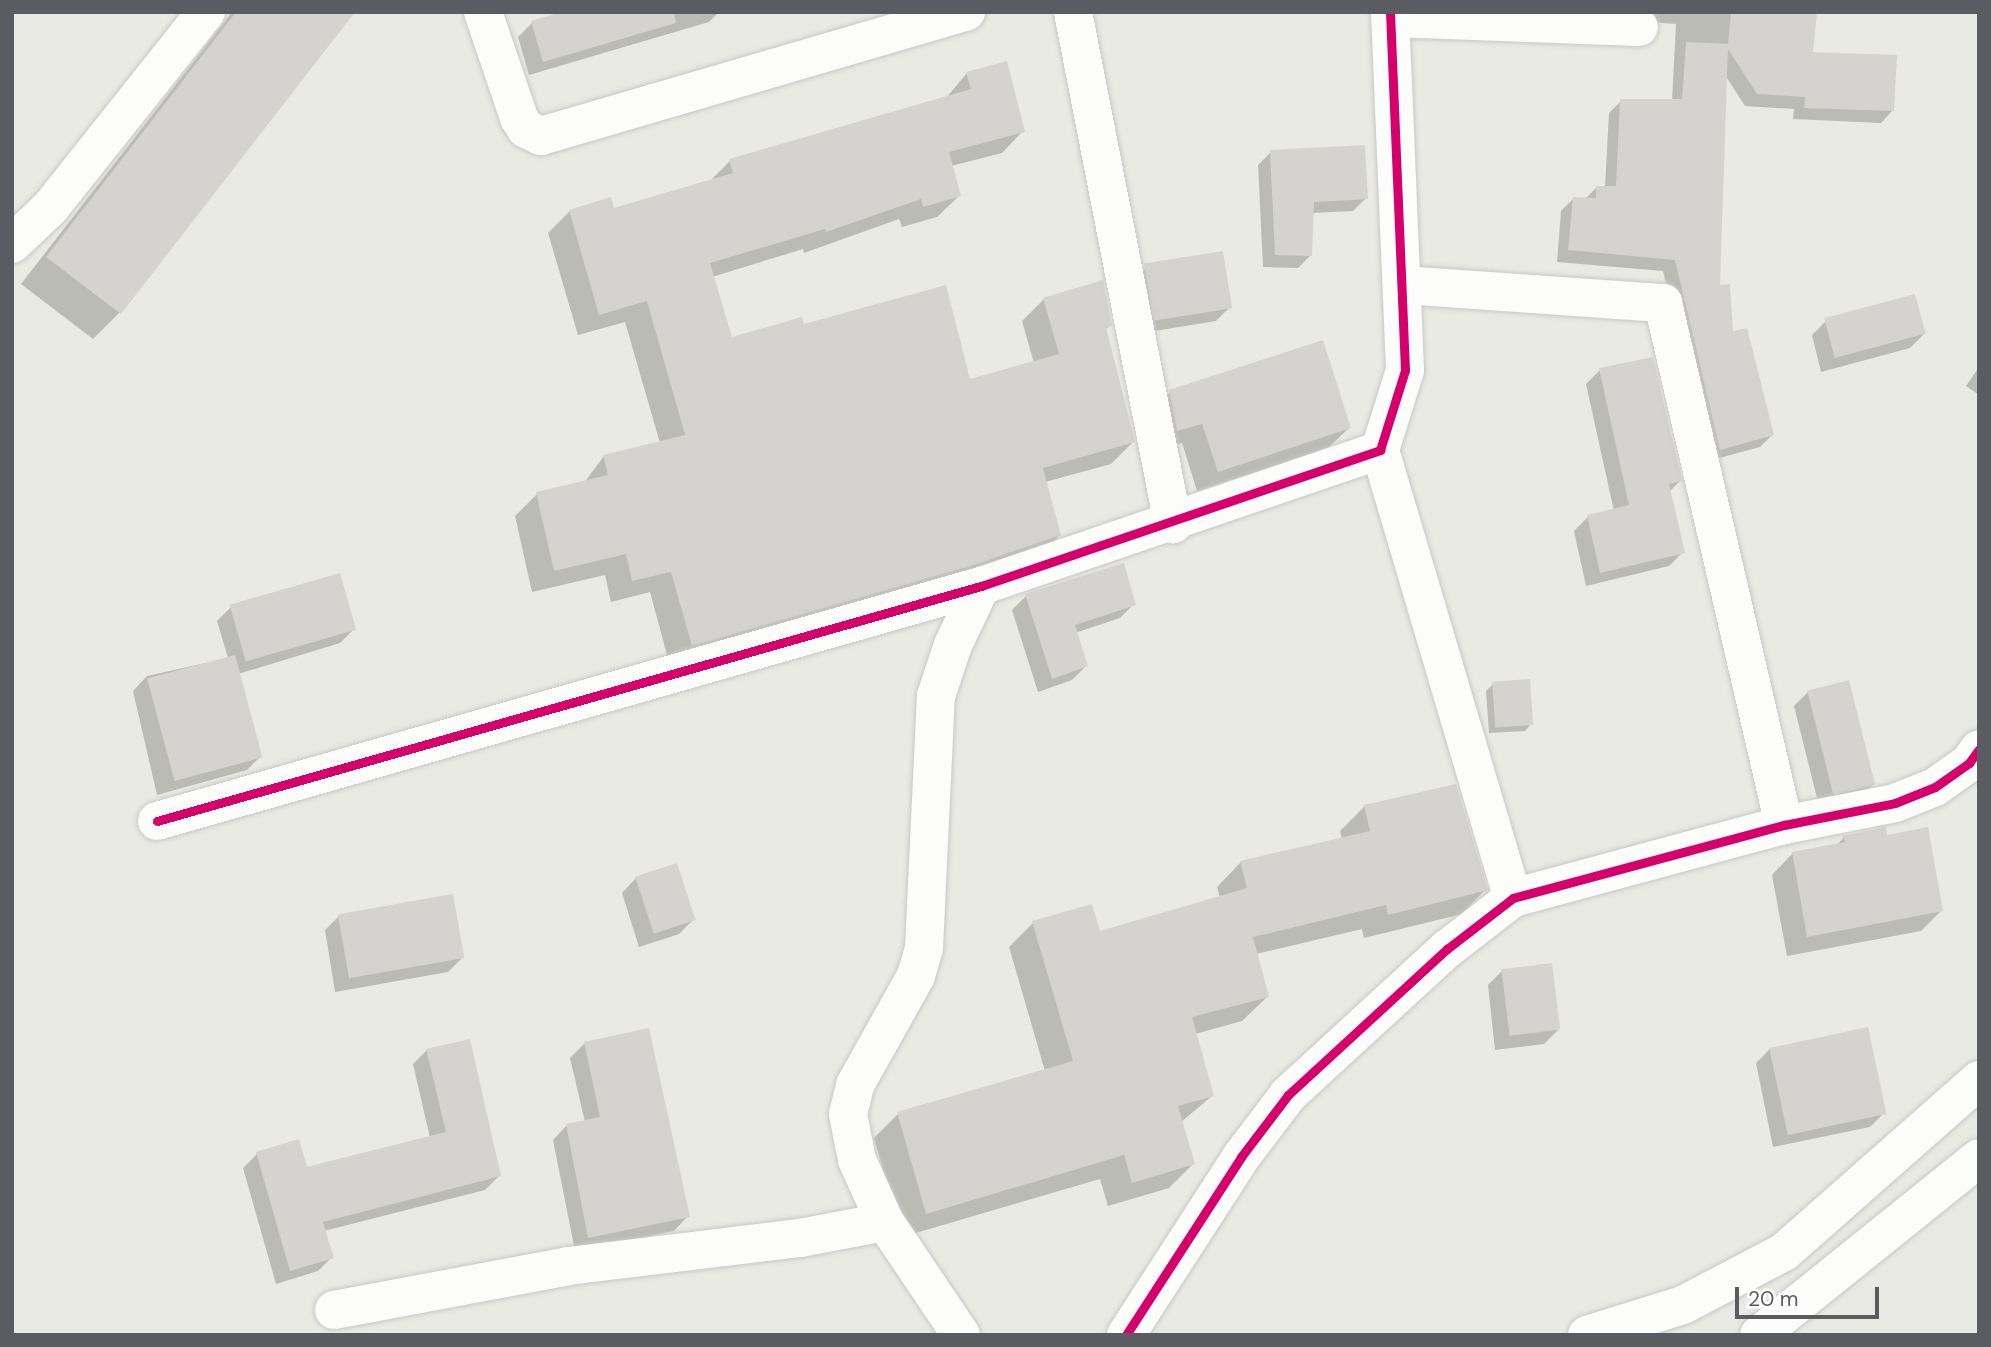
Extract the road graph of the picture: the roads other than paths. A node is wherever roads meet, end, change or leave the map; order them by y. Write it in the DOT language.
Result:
graph roads {
  1 [pos="206,12"];
  2 [pos="484,12"];
  3 [pos="966,12"];
  4 [pos="1073,12"];
  5 [pos="1391,15"];
  6 [pos="1639,27"];
  7 [pos="12,244"];
  8 [pos="1404,285"];
  9 [pos="1380,450"];
  10 [pos="1173,524"];
  11 [pos="981,586"];
  12 [pos="1979,749"];
  13 [pos="157,821"];
  14 [pos="1784,825"];
  15 [pos="1513,898"];
  16 [pos="1979,1080"];
  17 [pos="1979,1158"];
  18 [pos="885,1222"];
  19 [pos="334,1310"];
  20 [pos="961,1335"];
  21 [pos="1126,1335"];
  22 [pos="1587,1335"];
  23 [pos="1759,1335"];
  1 -- 7 [label="street"];
  2 -- 3 [label="street"];
  4 -- 10 [label="street"];
  5 -- 6 [label="street"];
  5 -- 8 [label="street"];
  8 -- 9 [label="street"];
  8 -- 14 [label="street"];
  9 -- 10 [label="street"];
  9 -- 15 [label="street"];
  10 -- 11 [label="street"];
  11 -- 13 [label="street"];
  11 -- 18 [label="street"];
  12 -- 14 [label="street"];
  14 -- 15 [label="street"];
  15 -- 21 [label="street"];
  16 -- 22 [label="street"];
  17 -- 23 [label="street"];
  18 -- 19 [label="street"];
  18 -- 20 [label="street"];
}
